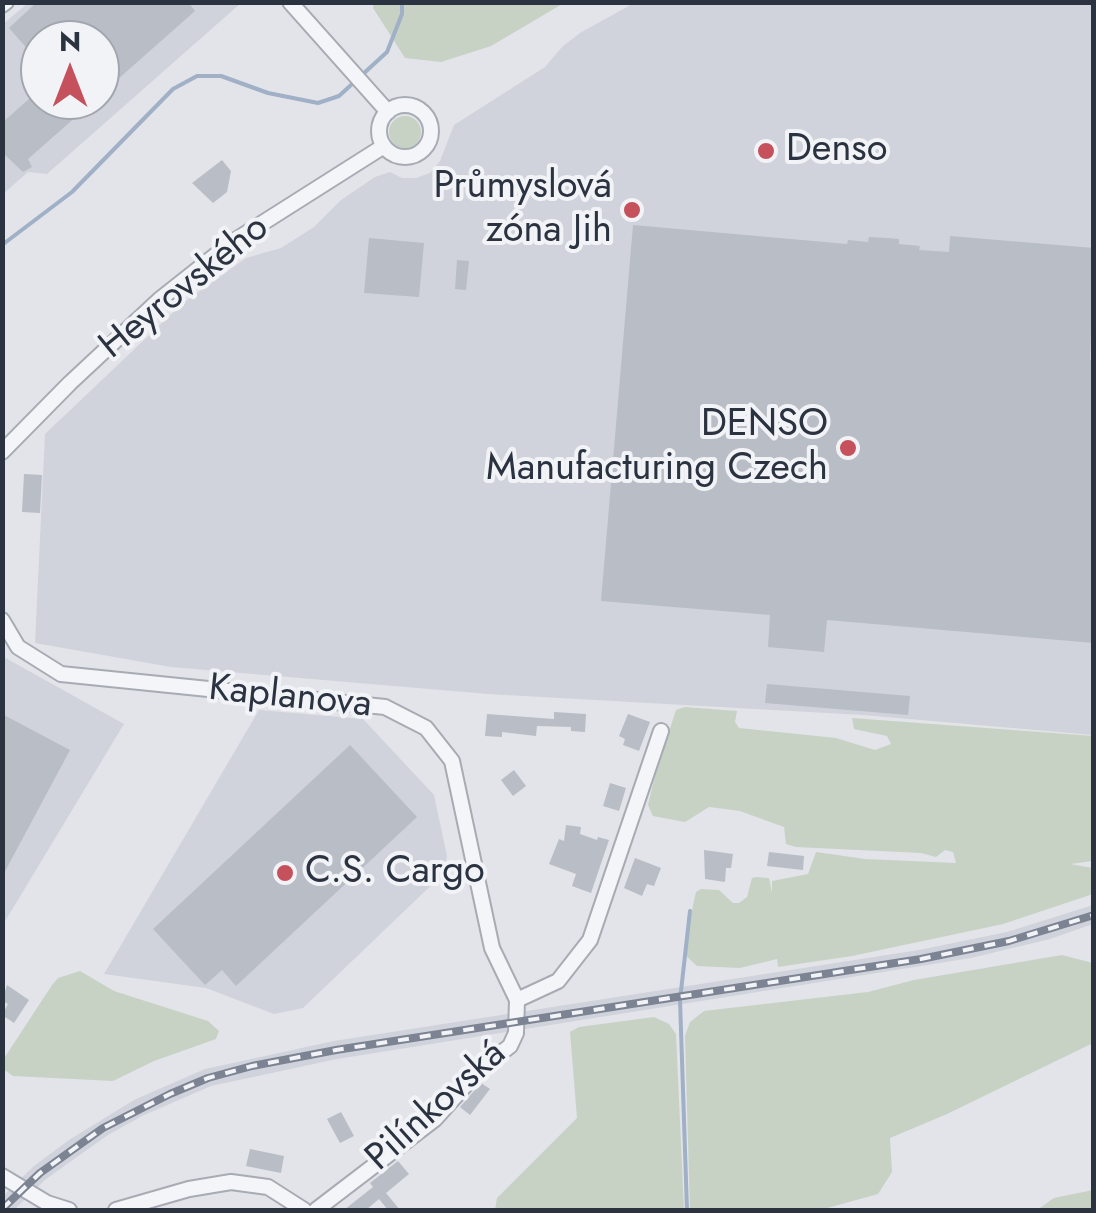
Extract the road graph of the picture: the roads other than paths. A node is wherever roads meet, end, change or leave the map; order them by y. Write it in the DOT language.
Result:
graph roads {
  1 [pos="290,2"];
  2 [pos="388,112"];
  3 [pos="384,146"];
  4 [pos="2,452"];
  5 [pos="2,620"];
  6 [pos="661,732"];
  7 [pos="517,1000"];
  8 [pos="2,1176"];
  9 [pos="69,1210"];
  10 [pos="116,1210"];
  11 [pos="304,1210"];
  12 [pos="316,1210"];
  1 -- 2 [label="street"];
  2 -- 3 [label="street"];
  2 -- 3 [label="street"];
  3 -- 4 [label="street, Heyrovského"];
  5 -- 7 [label="street, Kaplanova"];
  6 -- 7 [label="street, Pilínkovská"];
  7 -- 12 [label="street, Pilínkovská"];
  8 -- 9 [label="street"];
  10 -- 11 [label="street"];
}
